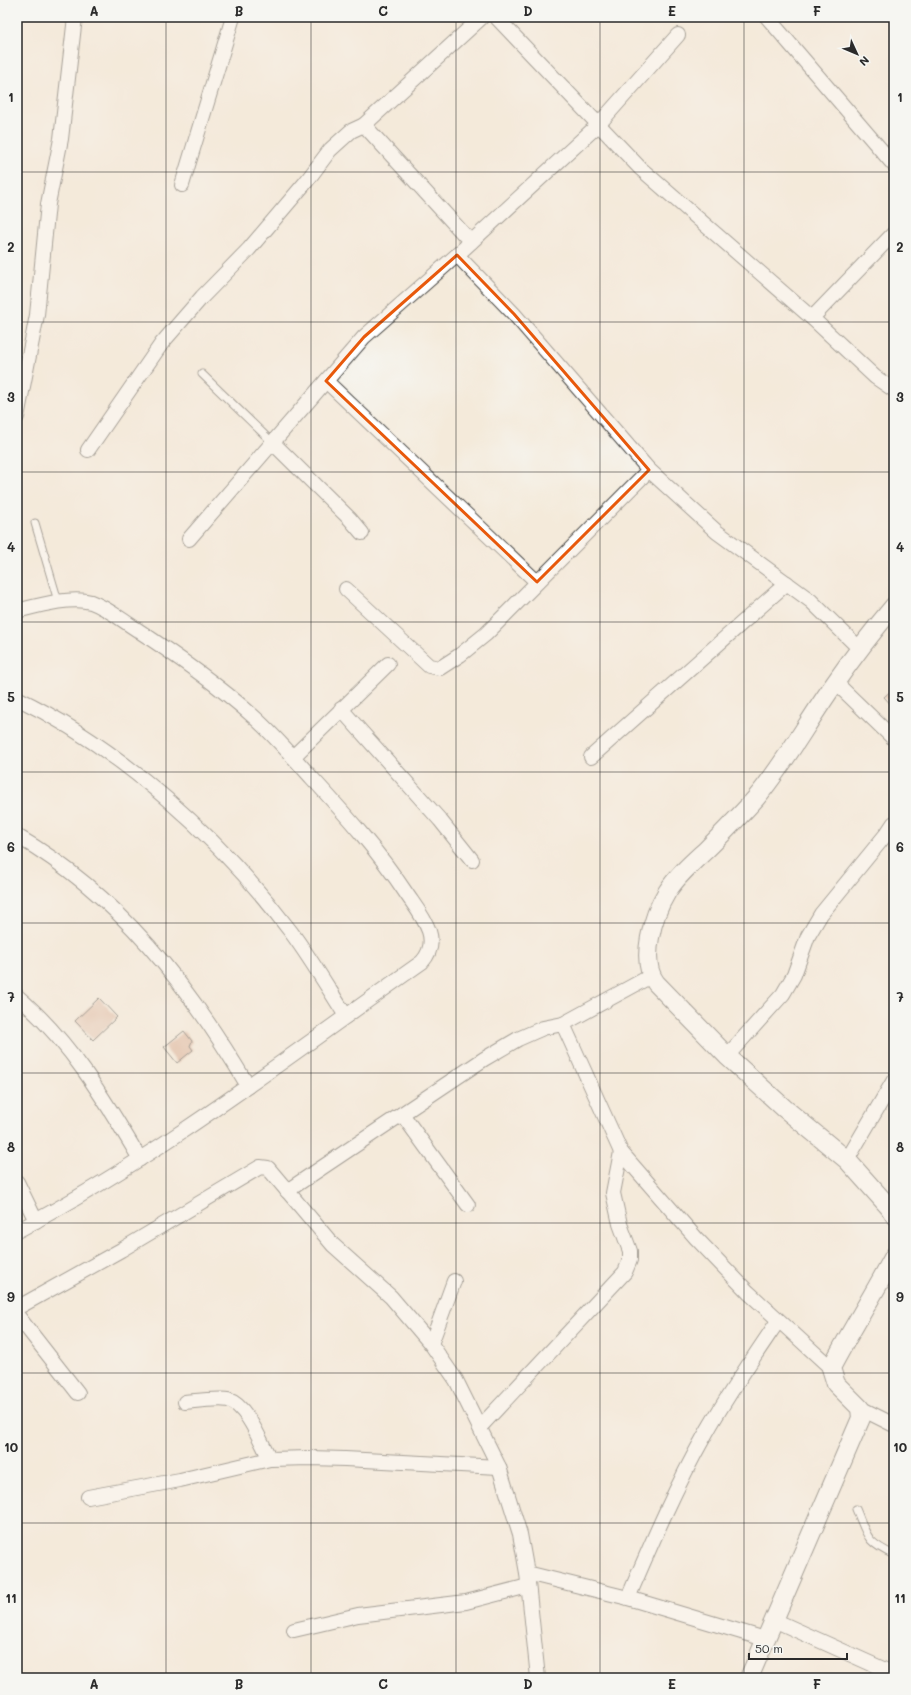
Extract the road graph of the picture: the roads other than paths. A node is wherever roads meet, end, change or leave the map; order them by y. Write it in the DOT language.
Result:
graph roads {
  1 [pos="75,17"];
  2 [pos="234,17"];
  3 [pos="482,17"];
  4 [pos="496,17"];
  5 [pos="768,17"];
  6 [pos="678,35"];
  7 [pos="364,125"];
  8 [pos="598,125"];
  9 [pos="894,165"];
  10 [pos="182,185"];
  11 [pos="894,233"];
  12 [pos="470,242"];
  13 [pos="457,255"];
  14 [pos="812,318"];
  15 [pos="202,374"];
  16 [pos="326,381"];
  17 [pos="894,390"];
  18 [pos="17,417"];
  19 [pos="272,442"];
  20 [pos="88,450"];
  21 [pos="649,470"];
  22 [pos="35,523"];
  23 [pos="362,533"];
  24 [pos="189,539"];
  25 [pos="538,582"];
  26 [pos="786,583"];
  27 [pos="346,589"];
  28 [pos="58,601"];
  29 [pos="894,606"];
  30 [pos="17,611"];
  31 [pos="860,649"];
  32 [pos="388,664"];
  33 [pos="835,682"];
  34 [pos="17,698"];
  35 [pos="341,709"];
  36 [pos="894,739"];
  37 [pos="293,756"];
  38 [pos="591,757"];
  39 [pos="894,823"];
  40 [pos="17,836"];
  41 [pos="472,860"];
  42 [pos="651,976"];
  43 [pos="17,996"];
  44 [pos="346,1016"];
  45 [pos="563,1024"];
  46 [pos="727,1056"];
  47 [pos="894,1080"];
  48 [pos="248,1086"];
  49 [pos="402,1114"];
  50 [pos="621,1152"];
  51 [pos="140,1159"];
  52 [pos="847,1160"];
  53 [pos="17,1182"];
  54 [pos="287,1191"];
  55 [pos="468,1205"];
  56 [pos="894,1215"];
  57 [pos="36,1221"];
  58 [pos="17,1230"];
  59 [pos="894,1256"];
  60 [pos="454,1281"];
  61 [pos="17,1308"];
  62 [pos="17,1315"];
  63 [pos="778,1321"];
  64 [pos="431,1344"];
  65 [pos="831,1368"];
  66 [pos="78,1393"];
  67 [pos="185,1402"];
  68 [pos="860,1408"];
  69 [pos="894,1425"];
  70 [pos="480,1427"];
  71 [pos="270,1459"];
  72 [pos="499,1467"];
  73 [pos="88,1497"];
  74 [pos="856,1509"];
  75 [pos="894,1555"];
  76 [pos="528,1580"];
  77 [pos="628,1598"];
  78 [pos="774,1620"];
  79 [pos="294,1630"];
  80 [pos="765,1639"];
  81 [pos="894,1674"];
  82 [pos="538,1678"];
  83 [pos="749,1678"];
  1 -- 18 [label="street"];
  2 -- 10 [label="street"];
  3 -- 7 [label="street"];
  4 -- 8 [label="street"];
  5 -- 9 [label="street"];
  6 -- 8 [label="street"];
  7 -- 12 [label="street"];
  7 -- 20 [label="street"];
  8 -- 12 [label="street"];
  8 -- 14 [label="street"];
  11 -- 14 [label="street"];
  12 -- 13 [label="street"];
  13 -- 16 [label="street"];
  13 -- 21 [label="street"];
  14 -- 17 [label="street"];
  15 -- 19 [label="lane"];
  16 -- 19 [label="street"];
  16 -- 25 [label="street"];
  19 -- 23 [label="street"];
  19 -- 24 [label="street"];
  21 -- 25 [label="street"];
  21 -- 26 [label="street"];
  22 -- 28 [label="lane"];
  25 -- 27 [label="street"];
  26 -- 31 [label="street"];
  26 -- 38 [label="street"];
  28 -- 30 [label="street"];
  28 -- 37 [label="street"];
  29 -- 31 [label="street"];
  31 -- 33 [label="street"];
  32 -- 35 [label="street"];
  33 -- 36 [label="street"];
  33 -- 42 [label="street"];
  34 -- 44 [label="street"];
  35 -- 37 [label="street"];
  35 -- 41 [label="street"];
  37 -- 44 [label="street"];
  39 -- 46 [label="street"];
  40 -- 48 [label="street"];
  42 -- 45 [label="street"];
  42 -- 46 [label="street"];
  43 -- 51 [label="street"];
  44 -- 48 [label="street"];
  45 -- 49 [label="street"];
  45 -- 50 [label="street"];
  46 -- 52 [label="street"];
  47 -- 52 [label="street"];
  48 -- 51 [label="street"];
  49 -- 54 [label="street"];
  49 -- 55 [label="street"];
  50 -- 63 [label="street"];
  50 -- 70 [label="street"];
  51 -- 57 [label="street"];
  52 -- 56 [label="street"];
  53 -- 57 [label="street"];
  54 -- 61 [label="street"];
  54 -- 64 [label="street"];
  57 -- 58 [label="street"];
  59 -- 65 [label="street"];
  60 -- 64 [label="street"];
  62 -- 66 [label="street"];
  63 -- 65 [label="street"];
  63 -- 77 [label="street"];
  64 -- 70 [label="street"];
  65 -- 68 [label="street"];
  67 -- 71 [label="street"];
  68 -- 69 [label="street"];
  68 -- 78 [label="street"];
  70 -- 72 [label="street"];
  71 -- 72 [label="street"];
  71 -- 73 [label="street"];
  72 -- 76 [label="street"];
  74 -- 75 [label="lane"];
  76 -- 77 [label="street"];
  76 -- 79 [label="street"];
  76 -- 82 [label="street"];
  77 -- 80 [label="street"];
  78 -- 80 [label="street"];
  78 -- 81 [label="street"];
  80 -- 83 [label="street"];
}
